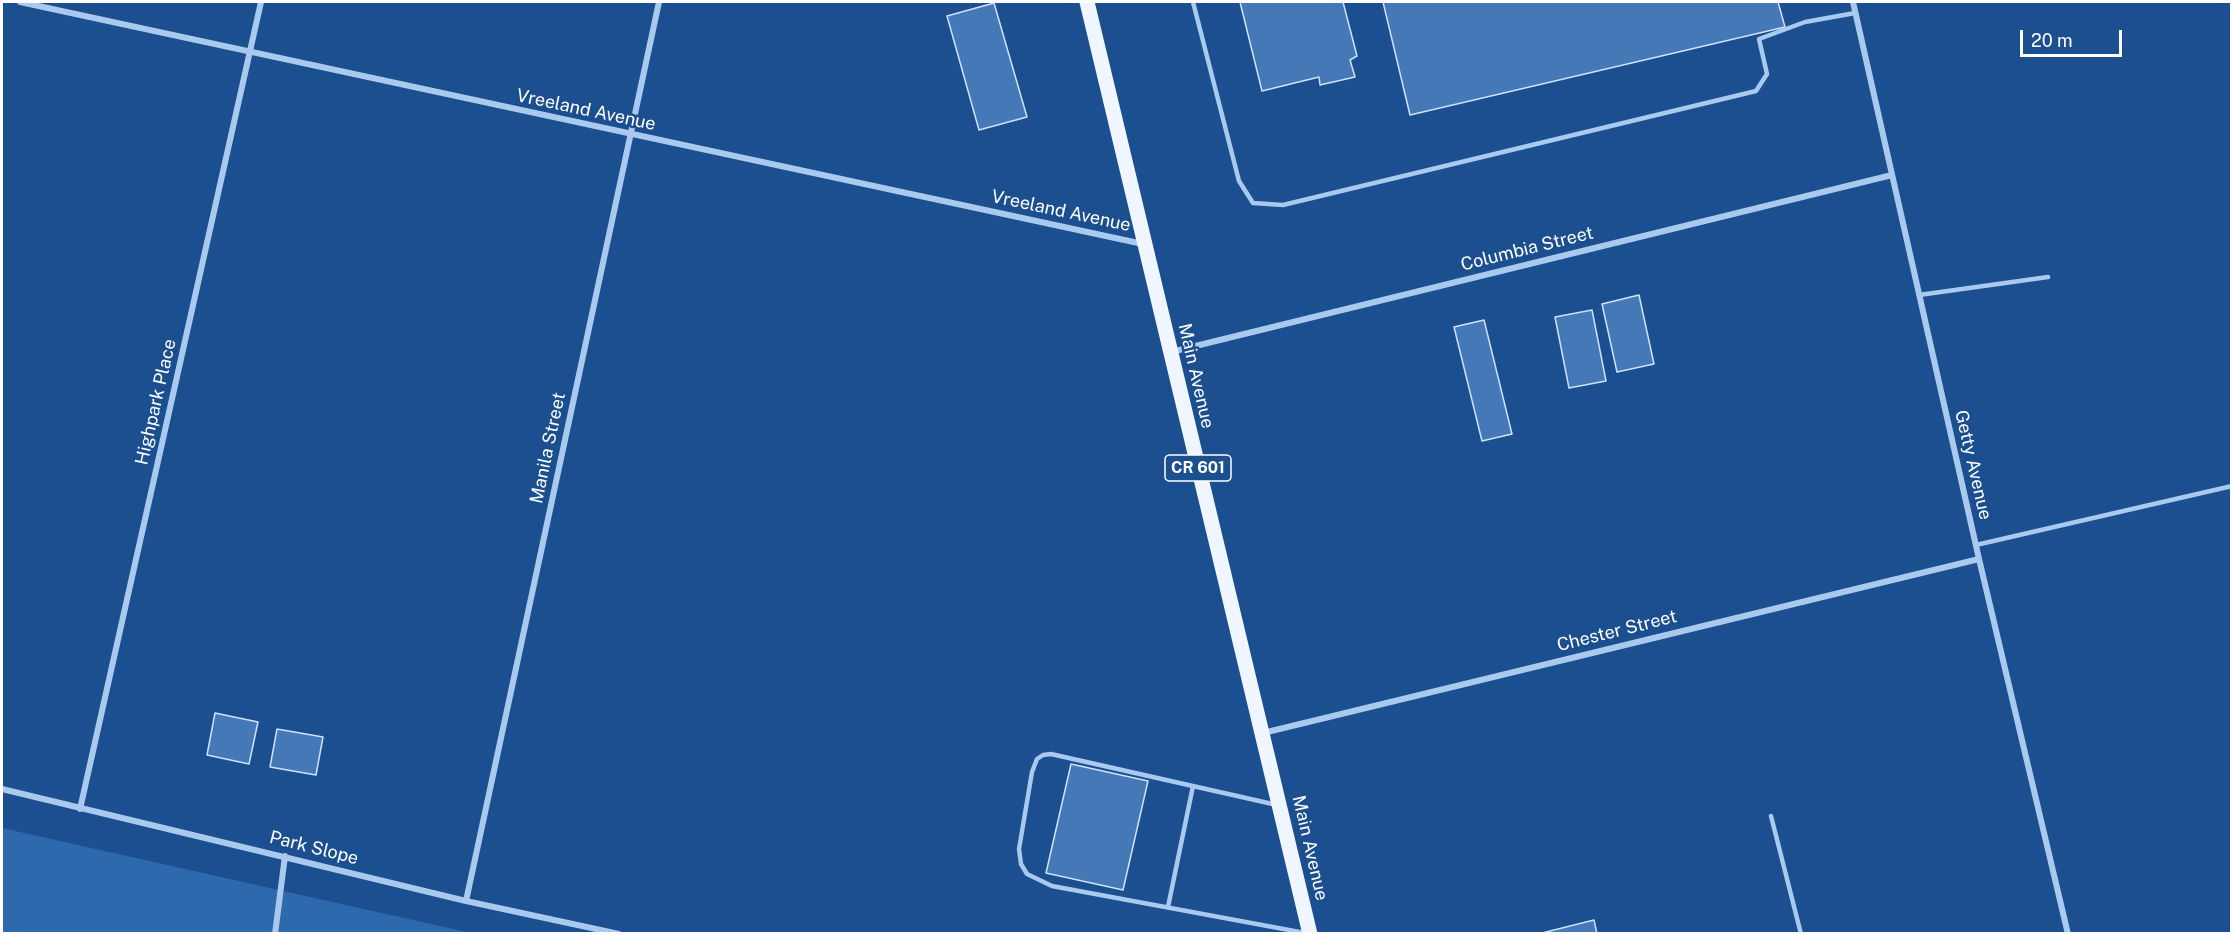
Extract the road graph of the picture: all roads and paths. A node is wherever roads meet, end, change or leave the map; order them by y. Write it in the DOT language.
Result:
graph roads {
  1 [pos="20,2"];
  2 [pos="261,2"];
  3 [pos="659,2"];
  4 [pos="1087,2"];
  5 [pos="1193,2"];
  6 [pos="1853,2"];
  7 [pos="1855,13"];
  8 [pos="250,52"];
  9 [pos="630,135"];
  10 [pos="1892,175"];
  11 [pos="1145,244"];
  12 [pos="2048,277"];
  13 [pos="1919,295"];
  14 [pos="1170,352"];
  15 [pos="2232,486"];
  16 [pos="1976,545"];
  17 [pos="1979,559"];
  18 [pos="1262,733"];
  19 [pos="1193,786"];
  20 [pos="2,789"];
  21 [pos="1280,806"];
  22 [pos="80,809"];
  23 [pos="1771,816"];
  24 [pos="285,856"];
  25 [pos="466,901"];
  26 [pos="1168,908"];
  27 [pos="275,933"];
  28 [pos="620,933"];
  29 [pos="1308,933"];
  30 [pos="1801,933"];
  31 [pos="2068,933"];
  1 -- 8 [label="street, Vreeland Avenue"];
  2 -- 8 [label="street, Highpark Place"];
  3 -- 9 [label="street, Manila Street"];
  4 -- 11 [label="main road, Main Avenue / CR 601"];
  5 -- 7 [label="lane"];
  6 -- 7 [label="street, Getty Avenue"];
  7 -- 10 [label="street, Getty Avenue"];
  8 -- 9 [label="street, Vreeland Avenue"];
  8 -- 22 [label="street, Highpark Place"];
  9 -- 11 [label="street, Vreeland Avenue"];
  9 -- 25 [label="street, Manila Street"];
  10 -- 13 [label="street, Getty Avenue"];
  10 -- 14 [label="street, Columbia Street"];
  11 -- 14 [label="main road, Main Avenue / CR 601"];
  12 -- 13 [label="lane"];
  13 -- 16 [label="street, Getty Avenue"];
  14 -- 18 [label="main road, Main Avenue / CR 601"];
  15 -- 16 [label="lane"];
  16 -- 17 [label="street, Getty Avenue"];
  17 -- 18 [label="street, Chester Street"];
  17 -- 31 [label="street, Getty Avenue"];
  18 -- 21 [label="main road, Main Avenue / CR 601"];
  19 -- 21 [label="lane"];
  19 -- 26 [label="lane"];
  19 -- 26 [label="lane"];
  20 -- 22 [label="street, Park Slope"];
  21 -- 29 [label="main road, Main Avenue / CR 601"];
  22 -- 24 [label="street, Park Slope"];
  23 -- 30 [label="lane"];
  24 -- 25 [label="street, Park Slope"];
  24 -- 27 [label="street"];
  25 -- 28 [label="street, Park Slope"];
  26 -- 29 [label="lane"];
}
